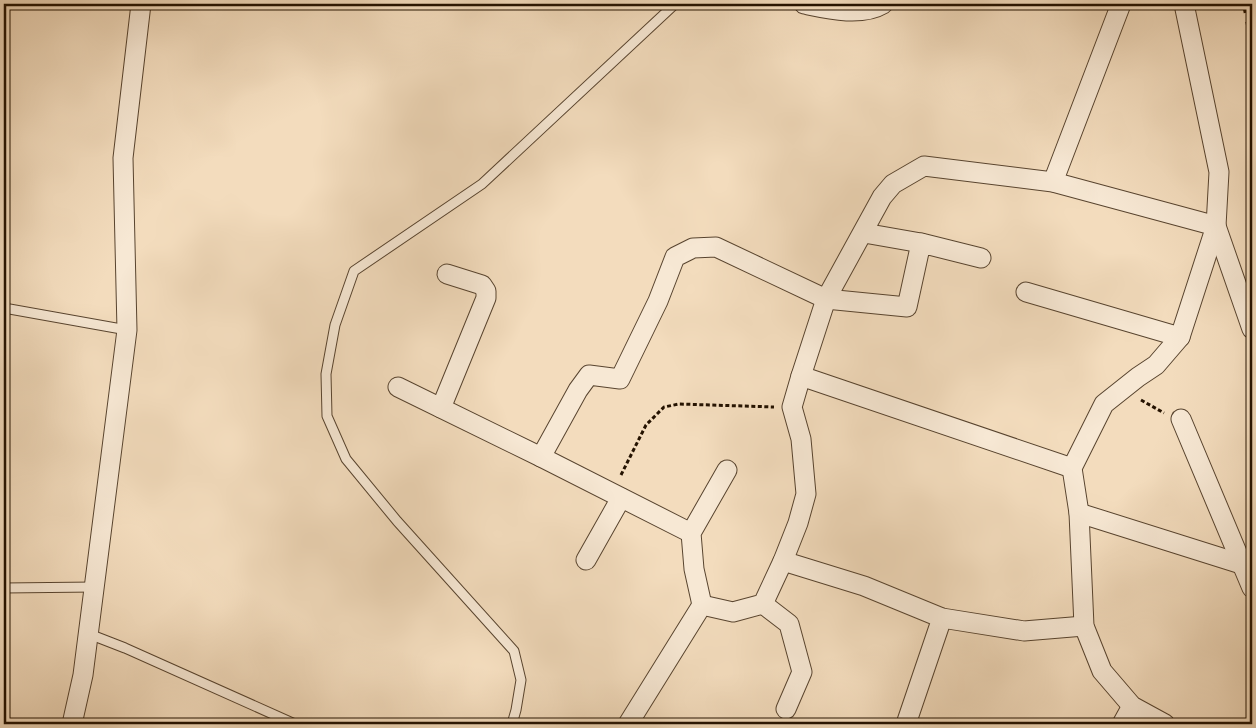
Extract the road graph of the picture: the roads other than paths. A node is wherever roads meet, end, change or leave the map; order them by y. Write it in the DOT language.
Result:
graph roads {
  1 [pos="141,4"];
  2 [pos="674,4"];
  3 [pos="804,4"];
  4 [pos="883,4"];
  5 [pos="1121,4"];
  6 [pos="1184,4"];
  7 [pos="1053,182"];
  8 [pos="1216,226"];
  9 [pos="864,233"];
  10 [pos="921,242"];
  11 [pos="981,258"];
  12 [pos="448,274"];
  13 [pos="1026,292"];
  14 [pos="826,299"];
  15 [pos="4,308"];
  16 [pos="1252,329"];
  17 [pos="127,330"];
  18 [pos="1180,337"];
  19 [pos="801,376"];
  20 [pos="398,387"];
  21 [pos="441,408"];
  22 [pos="1181,420"];
  23 [pos="541,457"];
  24 [pos="1072,468"];
  25 [pos="728,470"];
  26 [pos="617,496"];
  27 [pos="1079,513"];
  28 [pos="691,534"];
  29 [pos="586,560"];
  30 [pos="783,561"];
  31 [pos="1247,561"];
  32 [pos="95,587"];
  33 [pos="4,588"];
  34 [pos="1252,588"];
  35 [pos="762,604"];
  36 [pos="702,605"];
  37 [pos="942,618"];
  38 [pos="1084,626"];
  39 [pos="89,634"];
  40 [pos="1132,706"];
  41 [pos="786,709"];
  42 [pos="72,724"];
  43 [pos="295,724"];
  44 [pos="512,724"];
  45 [pos="628,724"];
  46 [pos="906,724"];
  47 [pos="1122,724"];
  48 [pos="1165,724"];
  1 -- 17 [label="street"];
  2 -- 44 [label="lane"];
  3 -- 4 [label="street"];
  5 -- 7 [label="street"];
  6 -- 8 [label="street"];
  7 -- 8 [label="street"];
  7 -- 9 [label="street"];
  8 -- 16 [label="street"];
  8 -- 18 [label="street"];
  9 -- 10 [label="street"];
  9 -- 14 [label="street"];
  10 -- 11 [label="street"];
  10 -- 14 [label="street"];
  12 -- 21 [label="street"];
  13 -- 18 [label="street"];
  14 -- 19 [label="street"];
  14 -- 23 [label="street"];
  15 -- 17 [label="lane"];
  17 -- 32 [label="street"];
  18 -- 24 [label="street"];
  19 -- 24 [label="street"];
  19 -- 30 [label="street"];
  20 -- 21 [label="street"];
  21 -- 23 [label="street"];
  22 -- 31 [label="street"];
  23 -- 26 [label="street"];
  24 -- 27 [label="street"];
  25 -- 28 [label="street"];
  26 -- 28 [label="street"];
  26 -- 29 [label="street"];
  27 -- 31 [label="street"];
  27 -- 38 [label="street"];
  28 -- 36 [label="street"];
  30 -- 35 [label="street"];
  30 -- 37 [label="street"];
  31 -- 34 [label="street"];
  32 -- 33 [label="lane"];
  32 -- 39 [label="street"];
  35 -- 36 [label="street"];
  35 -- 41 [label="street"];
  36 -- 45 [label="street"];
  37 -- 38 [label="street"];
  37 -- 46 [label="street"];
  38 -- 40 [label="street"];
  39 -- 42 [label="street"];
  39 -- 43 [label="lane"];
  40 -- 47 [label="street"];
  40 -- 48 [label="street"];
}
